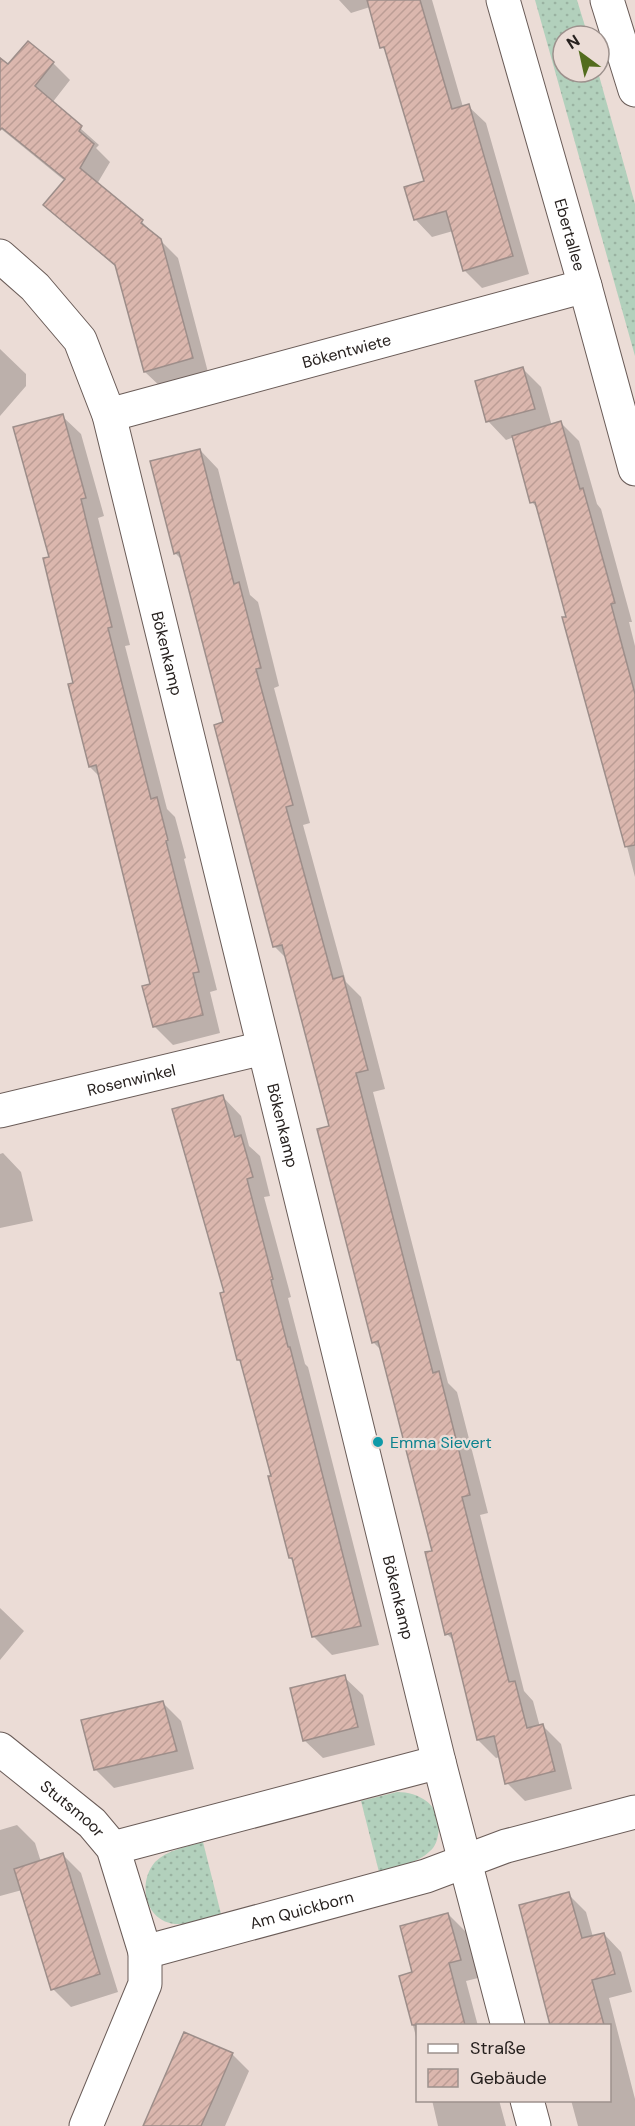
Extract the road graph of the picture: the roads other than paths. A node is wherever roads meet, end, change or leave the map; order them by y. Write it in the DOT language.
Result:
graph roads {
  1 [pos="503,0"];
  2 [pos="607,0"];
  3 [pos="635,90"];
  4 [pos="0,256"];
  5 [pos="585,286"];
  6 [pos="109,415"];
  7 [pos="635,470"];
  8 [pos="263,1048"];
  9 [pos="0,1111"];
  10 [pos="0,1749"];
  11 [pos="439,1762"];
  12 [pos="635,1812"];
  13 [pos="113,1848"];
  14 [pos="466,1860"];
  15 [pos="145,1952"];
  16 [pos="508,2024"];
  17 [pos="528,2102"];
  18 [pos="86,2126"];
  19 [pos="534,2126"];
  1 -- 5 [label="street, Ebertallee"];
  2 -- 3 [label="street"];
  4 -- 6 [label="street, Bökenkamp"];
  5 -- 6 [label="street, Bökentwiete"];
  5 -- 7 [label="street, Ebertallee"];
  6 -- 8 [label="street, Bökenkamp"];
  8 -- 9 [label="street, Rosenwinkel"];
  8 -- 11 [label="street, Bökenkamp"];
  10 -- 13 [label="street, Stutsmoor"];
  11 -- 13 [label="street"];
  11 -- 14 [label="street, Bökenkamp"];
  12 -- 14 [label="street, Am Quickborn"];
  13 -- 15 [label="street, Stutsmoor"];
  14 -- 15 [label="street, Am Quickborn"];
  14 -- 16 [label="street, Bökenkamp"];
  15 -- 18 [label="street"];
  17 -- 19 [label="street"];
}
